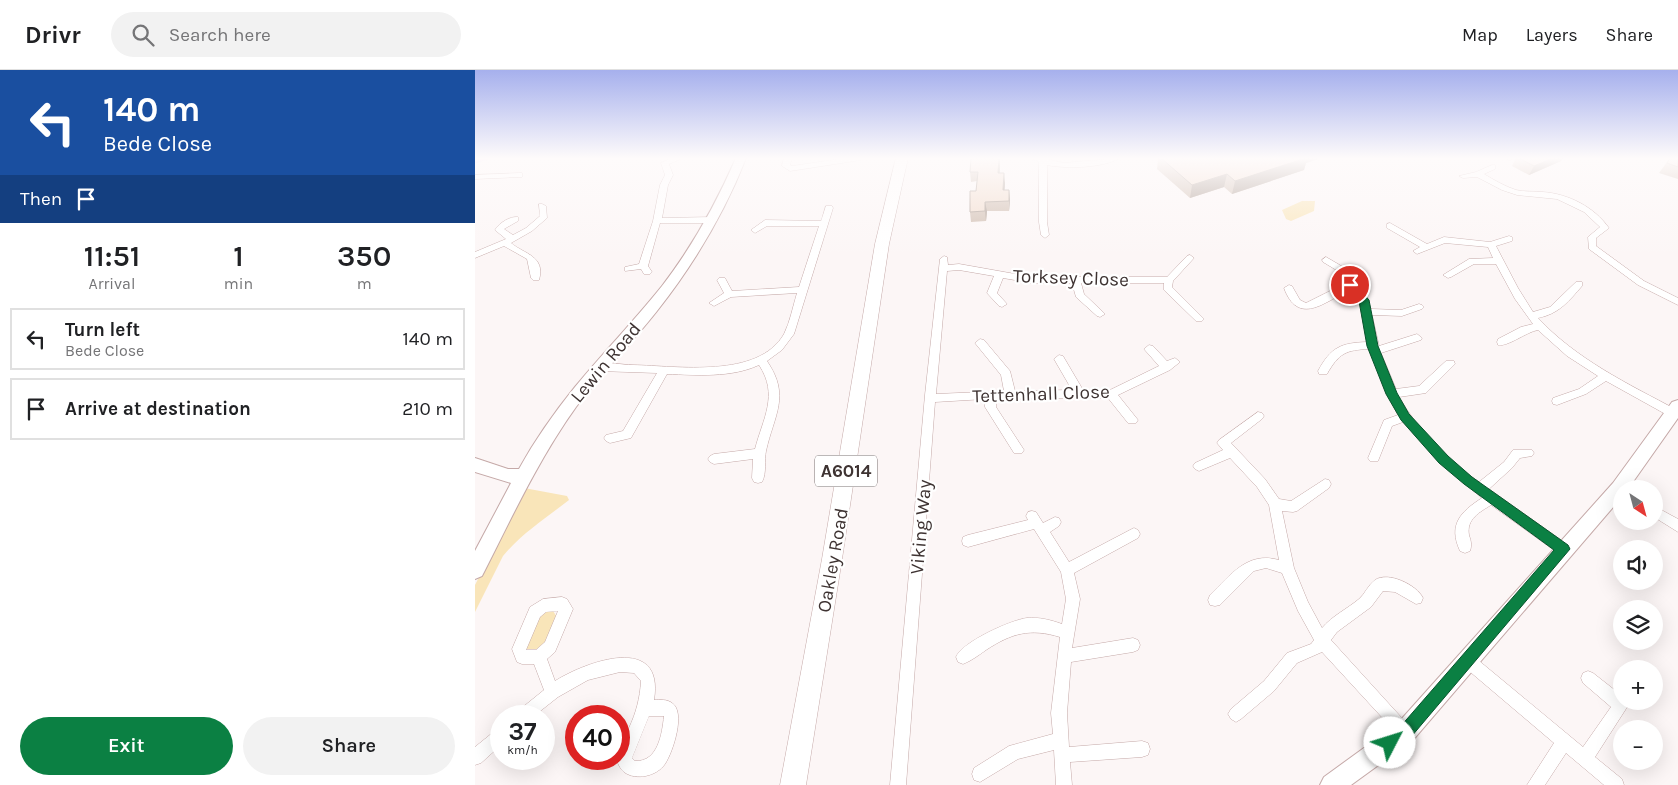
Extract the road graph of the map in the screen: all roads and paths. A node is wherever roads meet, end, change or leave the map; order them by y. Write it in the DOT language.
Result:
graph roads {
  1 [pos="662,191"];
  2 [pos="727,191"];
  3 [pos="894,191"];
  4 [pos="1041,191"];
  5 [pos="1513,191"];
  6 [pos="542,206"];
  7 [pos="829,208"];
  8 [pos="515,219"];
  9 [pos="713,220"];
  10 [pos="657,221"];
  11 [pos="824,224"];
  12 [pos="1390,226"];
  13 [pos="755,230"];
  14 [pos="1045,235"];
  15 [pos="1509,239"];
  16 [pos="509,241"];
  17 [pos="1491,245"];
  18 [pos="475,255"];
  19 [pos="1190,258"];
  20 [pos="1326,260"];
  21 [pos="1498,261"];
  22 [pos="943,264"];
  23 [pos="628,269"];
  24 [pos="1000,274"];
  25 [pos="1448,275"];
  26 [pos="537,278"];
  27 [pos="1076,279"];
  28 [pos="722,280"];
  29 [pos="1169,280"];
  30 [pos="1579,284"];
  31 [pos="1350,285"];
  32 [pos="1289,288"];
  33 [pos="803,290"];
  34 [pos="729,294"];
  35 [pos="1678,302"];
  36 [pos="714,303"];
  37 [pos="1002,304"];
  38 [pos="1419,307"];
  39 [pos="1367,312"];
  40 [pos="1100,314"];
  41 [pos="1532,315"];
  42 [pos="1199,319"];
  43 [pos="1540,326"];
  44 [pos="1417,338"];
  45 [pos="1502,342"];
  46 [pos="980,343"];
  47 [pos="1374,348"];
  48 [pos="1149,349"];
  49 [pos="1059,359"];
  50 [pos="761,360"];
  51 [pos="1450,364"];
  52 [pos="599,367"];
  53 [pos="664,370"];
  54 [pos="1323,371"];
  55 [pos="1605,376"];
  56 [pos="991,394"];
  57 [pos="1010,394"];
  58 [pos="1080,394"];
  59 [pos="1111,394"];
  60 [pos="1392,394"];
  61 [pos="930,398"];
  62 [pos="1557,401"];
  63 [pos="1675,410"];
  64 [pos="1258,416"];
  65 [pos="1405,417"];
  66 [pos="1132,420"];
  67 [pos="610,438"];
  68 [pos="1227,448"];
  69 [pos="1018,450"];
  70 [pos="759,453"];
  71 [pos="1528,453"];
  72 [pos="1374,458"];
  73 [pos="714,459"];
  74 [pos="475,465"];
  75 [pos="1199,466"];
  76 [pos="524,476"];
  77 [pos="758,478"];
  78 [pos="1626,480"];
  79 [pos="1325,484"];
  80 [pos="1479,490"];
  81 [pos="1613,496"];
  82 [pos="1491,498"];
  83 [pos="1275,504"];
  84 [pos="1663,516"];
  85 [pos="1055,522"];
  86 [pos="1037,523"];
  87 [pos="1678,526"];
  88 [pos="1135,534"];
  89 [pos="967,541"];
  90 [pos="1465,547"];
  91 [pos="1563,549"];
  92 [pos="477,565"];
  93 [pos="1287,568"];
  94 [pos="1067,570"];
  95 [pos="1417,598"];
  96 [pos="1215,600"];
  97 [pos="1068,632"];
  98 [pos="1321,640"];
  99 [pos="1133,645"];
  100 [pos="1064,656"];
  101 [pos="539,657"];
  102 [pos="963,657"];
  103 [pos="1467,660"];
  104 [pos="1589,678"];
  105 [pos="552,692"];
  106 [pos="1613,696"];
  107 [pos="536,705"];
  108 [pos="643,708"];
  109 [pos="1618,710"];
  110 [pos="1236,714"];
  111 [pos="1405,732"];
  112 [pos="1565,741"];
  113 [pos="490,744"];
  114 [pos="1061,747"];
  115 [pos="1142,749"];
  116 [pos="475,757"];
  117 [pos="1585,758"];
  118 [pos="981,774"];
  119 [pos="793,785"];
  120 [pos="898,785"];
  121 [pos="1064,785"];
  122 [pos="1332,785"];
  123 [pos="1535,785"];
  124 [pos="1616,785"];
  1 -- 10 [label="street"];
  2 -- 9 [label="street, Lewin Road"];
  3 -- 119 [label="main road, Oakley Road / A6014"];
  4 -- 14 [label="street"];
  5 -- 35 [label="street"];
  6 -- 16 [label="street"];
  7 -- 11 [label="street"];
  8 -- 16 [label="street"];
  9 -- 10 [label="street"];
  9 -- 52 [label="street, Lewin Road"];
  10 -- 23 [label="street"];
  11 -- 13 [label="street"];
  11 -- 33 [label="street"];
  12 -- 17 [label="street"];
  15 -- 17 [label="street"];
  16 -- 18 [label="street"];
  16 -- 26 [label="street"];
  17 -- 21 [label="street"];
  19 -- 29 [label="street"];
  20 -- 31 [label="street"];
  21 -- 25 [label="street"];
  21 -- 41 [label="street"];
  22 -- 24 [label="street, Torksey Close"];
  22 -- 61 [label="street, Viking Way"];
  24 -- 27 [label="street, Torksey Close"];
  24 -- 37 [label="street"];
  27 -- 29 [label="street, Torksey Close"];
  27 -- 40 [label="street"];
  28 -- 34 [label="street"];
  29 -- 42 [label="street"];
  30 -- 41 [label="street"];
  31 -- 32 [label="street"];
  31 -- 39 [label="street"];
  33 -- 34 [label="street"];
  33 -- 50 [label="street"];
  34 -- 36 [label="street"];
  38 -- 39 [label="street"];
  39 -- 47 [label="street"];
  41 -- 43 [label="street"];
  43 -- 45 [label="street"];
  43 -- 55 [label="street"];
  44 -- 47 [label="street"];
  46 -- 57 [label="street"];
  47 -- 54 [label="street"];
  47 -- 60 [label="street"];
  48 -- 59 [label="street, Tettenhall Close"];
  49 -- 58 [label="street"];
  50 -- 53 [label="street"];
  50 -- 70 [label="street"];
  51 -- 60 [label="street"];
  52 -- 53 [label="street"];
  52 -- 76 [label="street, Lewin Road"];
  53 -- 67 [label="street"];
  55 -- 62 [label="street"];
  55 -- 63 [label="street"];
  56 -- 57 [label="street, Tettenhall Close"];
  56 -- 61 [label="street, Tettenhall Close"];
  56 -- 69 [label="street"];
  57 -- 58 [label="street, Tettenhall Close"];
  58 -- 59 [label="street, Tettenhall Close"];
  59 -- 66 [label="street"];
  60 -- 65 [label="street"];
  61 -- 120 [label="street, Viking Way"];
  63 -- 78 [label="street"];
  64 -- 68 [label="street"];
  65 -- 72 [label="street"];
  65 -- 80 [label="street"];
  68 -- 75 [label="street"];
  68 -- 83 [label="street"];
  70 -- 73 [label="street"];
  70 -- 77 [label="street"];
  71 -- 80 [label="street"];
  74 -- 76 [label="street"];
  76 -- 92 [label="street, Lewin Road"];
  79 -- 83 [label="street"];
  80 -- 82 [label="street"];
  81 -- 91 [label="street"];
  82 -- 90 [label="street"];
  82 -- 91 [label="street"];
  83 -- 93 [label="street"];
  84 -- 87 [label="street"];
  85 -- 86 [label="street"];
  86 -- 89 [label="street"];
  86 -- 94 [label="street"];
  88 -- 94 [label="street"];
  91 -- 103 [label="street"];
  93 -- 96 [label="street"];
  93 -- 98 [label="street"];
  94 -- 97 [label="street"];
  95 -- 98 [label="street"];
  97 -- 100 [label="street"];
  97 -- 102 [label="street"];
  98 -- 110 [label="street"];
  98 -- 111 [label="street"];
  99 -- 100 [label="street"];
  100 -- 114 [label="street"];
  101 -- 105 [label="street"];
  103 -- 111 [label="street"];
  103 -- 112 [label="street"];
  104 -- 106 [label="street"];
  105 -- 107 [label="street"];
  105 -- 108 [label="street"];
  109 -- 117 [label="street"];
  111 -- 122 [label="street"];
  112 -- 117 [label="street"];
  112 -- 123 [label="street"];
  113 -- 116 [label="street"];
  114 -- 115 [label="street"];
  114 -- 118 [label="street"];
  114 -- 121 [label="street"];
  117 -- 124 [label="street"];
}
